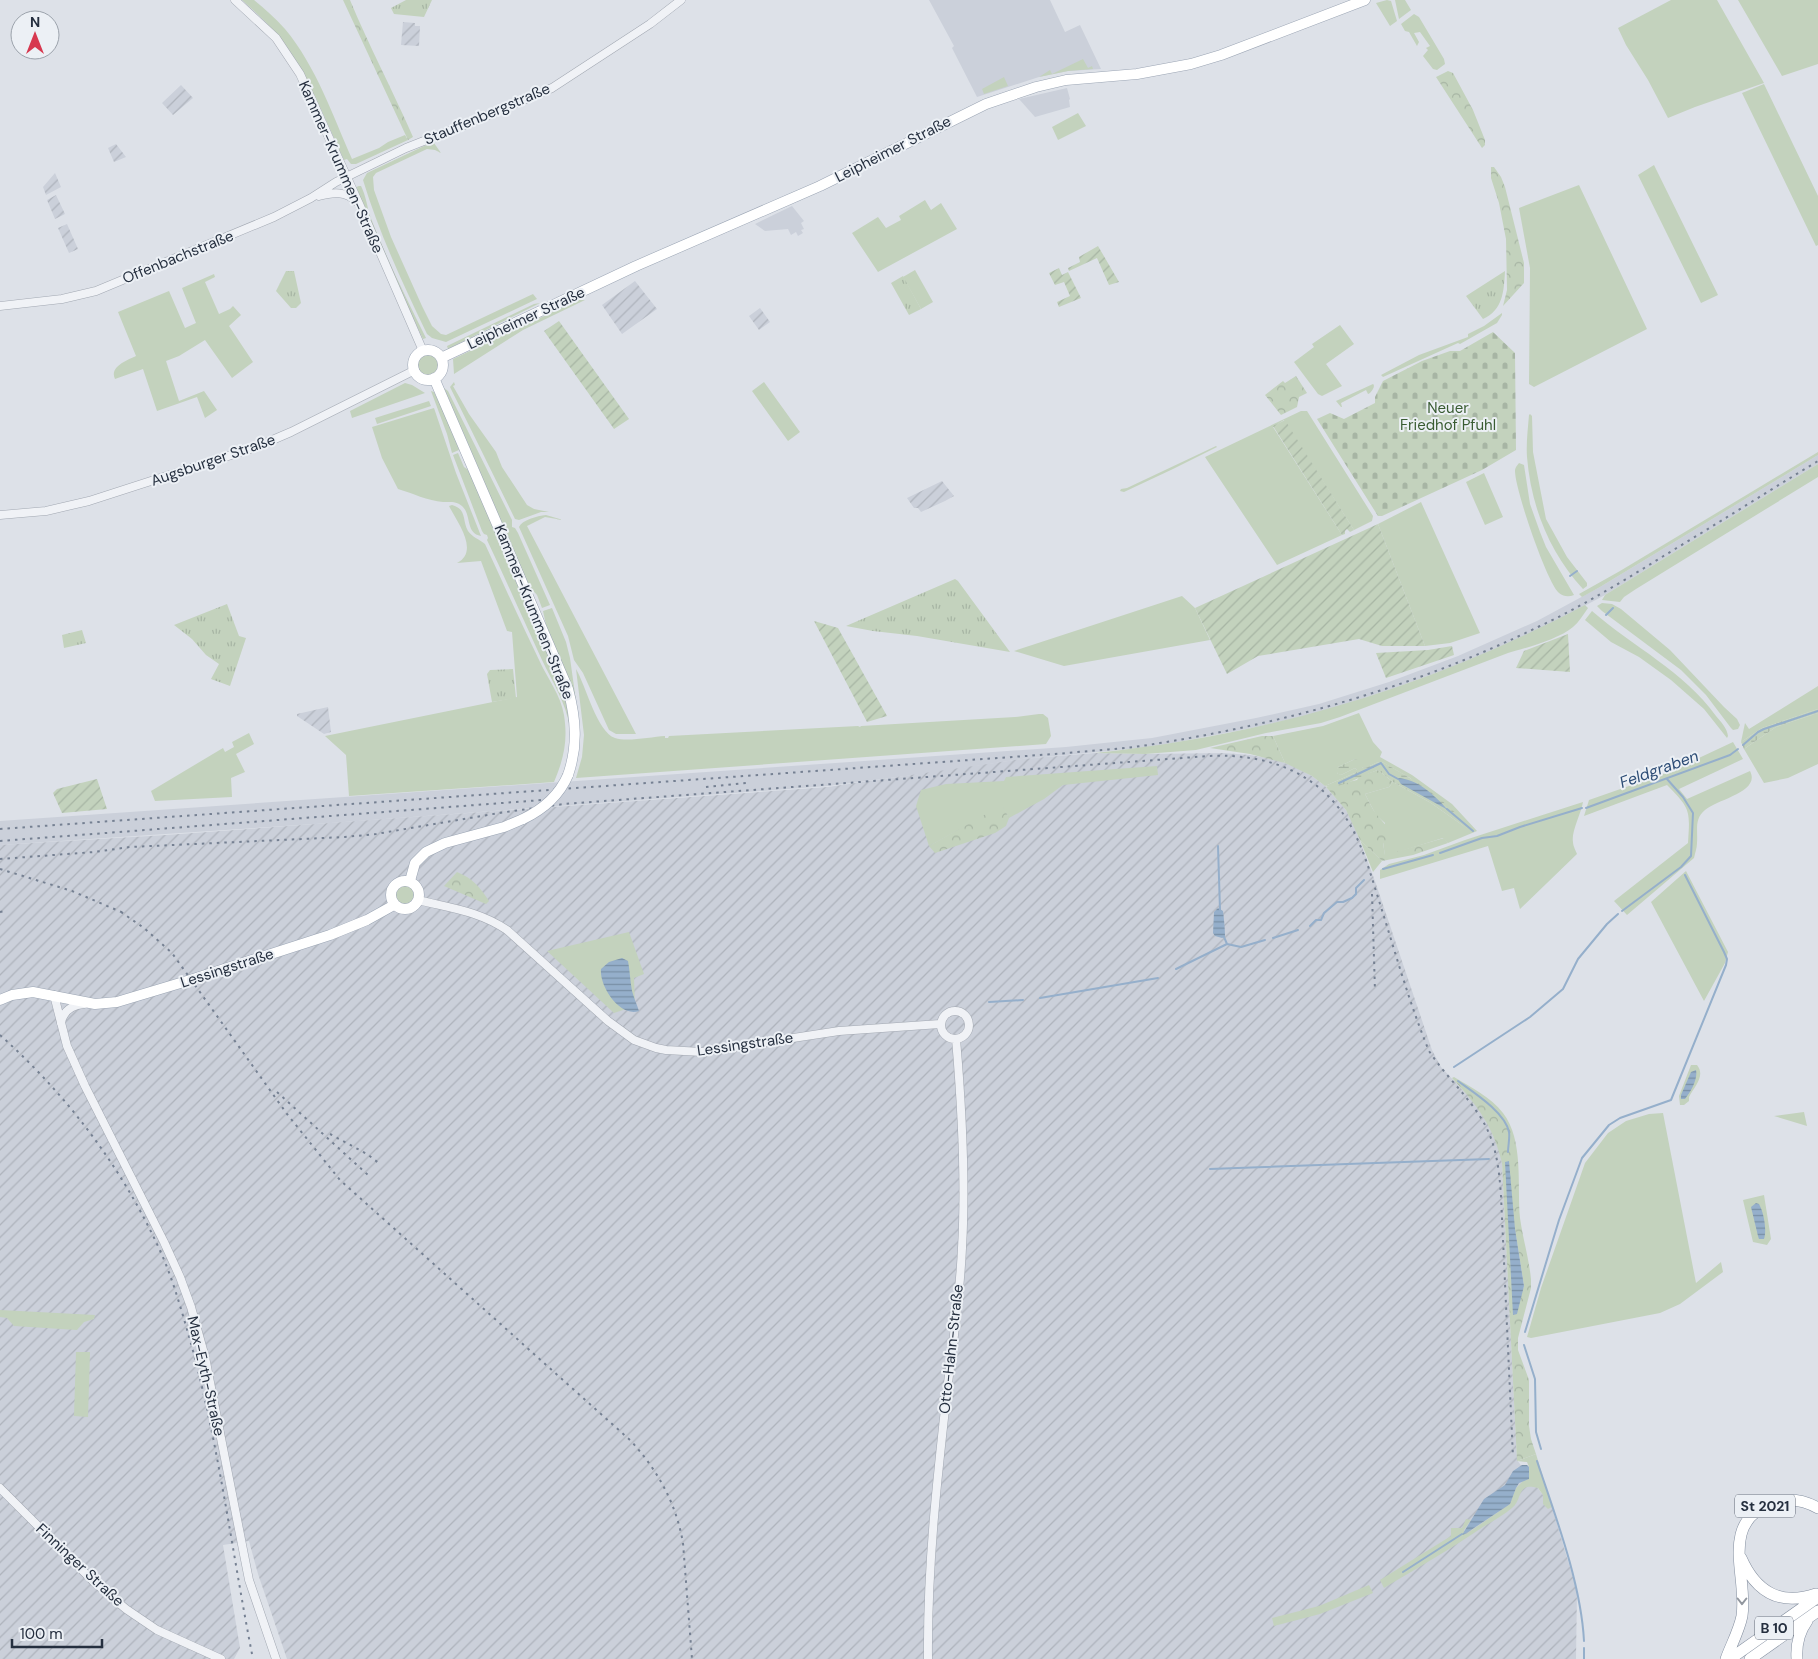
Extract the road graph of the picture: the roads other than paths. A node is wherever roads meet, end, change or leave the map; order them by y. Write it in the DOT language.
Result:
graph roads {
  1 [pos="235,0"];
  2 [pos="680,0"];
  3 [pos="1365,0"];
  4 [pos="347,177"];
  5 [pos="311,198"];
  6 [pos="360,206"];
  7 [pos="0,306"];
  8 [pos="422,351"];
  9 [pos="441,358"];
  10 [pos="415,370"];
  11 [pos="434,378"];
  12 [pos="0,515"];
  13 [pos="410,881"];
  14 [pos="418,900"];
  15 [pos="394,904"];
  16 [pos="54,995"];
  17 [pos="0,1000"];
  18 [pos="95,1004"];
  19 [pos="940,1024"];
  20 [pos="62,1032"];
  21 [pos="956,1040"];
  22 [pos="0,1488"];
  23 [pos="1818,1508"];
  24 [pos="1739,1552"];
  25 [pos="1818,1595"];
  26 [pos="1814,1614"];
  27 [pos="221,1659"];
  28 [pos="276,1659"];
  29 [pos="928,1659"];
  30 [pos="1728,1659"];
  31 [pos="1750,1659"];
  32 [pos="1797,1659"];
  1 -- 4 [label="street, Kammer-Krummen-Straße"];
  2 -- 4 [label="street, Stauffenbergstraße"];
  3 -- 9 [label="main road, Leipheimer Straße"];
  4 -- 5 [label="street, Offenbachstraße"];
  4 -- 6 [label="street, Kammer-Krummen-Straße"];
  5 -- 6 [label="street"];
  5 -- 7 [label="street, Offenbachstraße"];
  6 -- 8 [label="street, Kammer-Krummen-Straße"];
  8 -- 9 [label="main road"];
  8 -- 10 [label="main road"];
  9 -- 11 [label="main road"];
  10 -- 11 [label="main road"];
  10 -- 12 [label="street, Augsburger Straße"];
  11 -- 13 [label="main road, Kammer-Krummen-Straße, bridge"];
  13 -- 14 [label="main road"];
  13 -- 15 [label="main road"];
  14 -- 15 [label="main road"];
  14 -- 19 [label="street, Lessingstraße"];
  15 -- 18 [label="main road, Lessingstraße"];
  16 -- 17 [label="main road, Lessingstraße"];
  16 -- 18 [label="main road, Lessingstraße"];
  16 -- 20 [label="street, Max-Eyth-Straße"];
  18 -- 20 [label="street"];
  19 -- 21 [label="street"];
  19 -- 21 [label="street"];
  20 -- 28 [label="street, Max-Eyth-Straße"];
  21 -- 29 [label="street, Otto-Hahn-Straße"];
  22 -- 27 [label="street, Finninger Straße"];
  23 -- 24 [label="highway, St 2021"];
  24 -- 25 [label="highway"];
  24 -- 30 [label="highway, one-way"];
  25 -- 30 [label="highway, B 10"];
  26 -- 31 [label="highway, B 10"];
  26 -- 32 [label="highway"];
}
